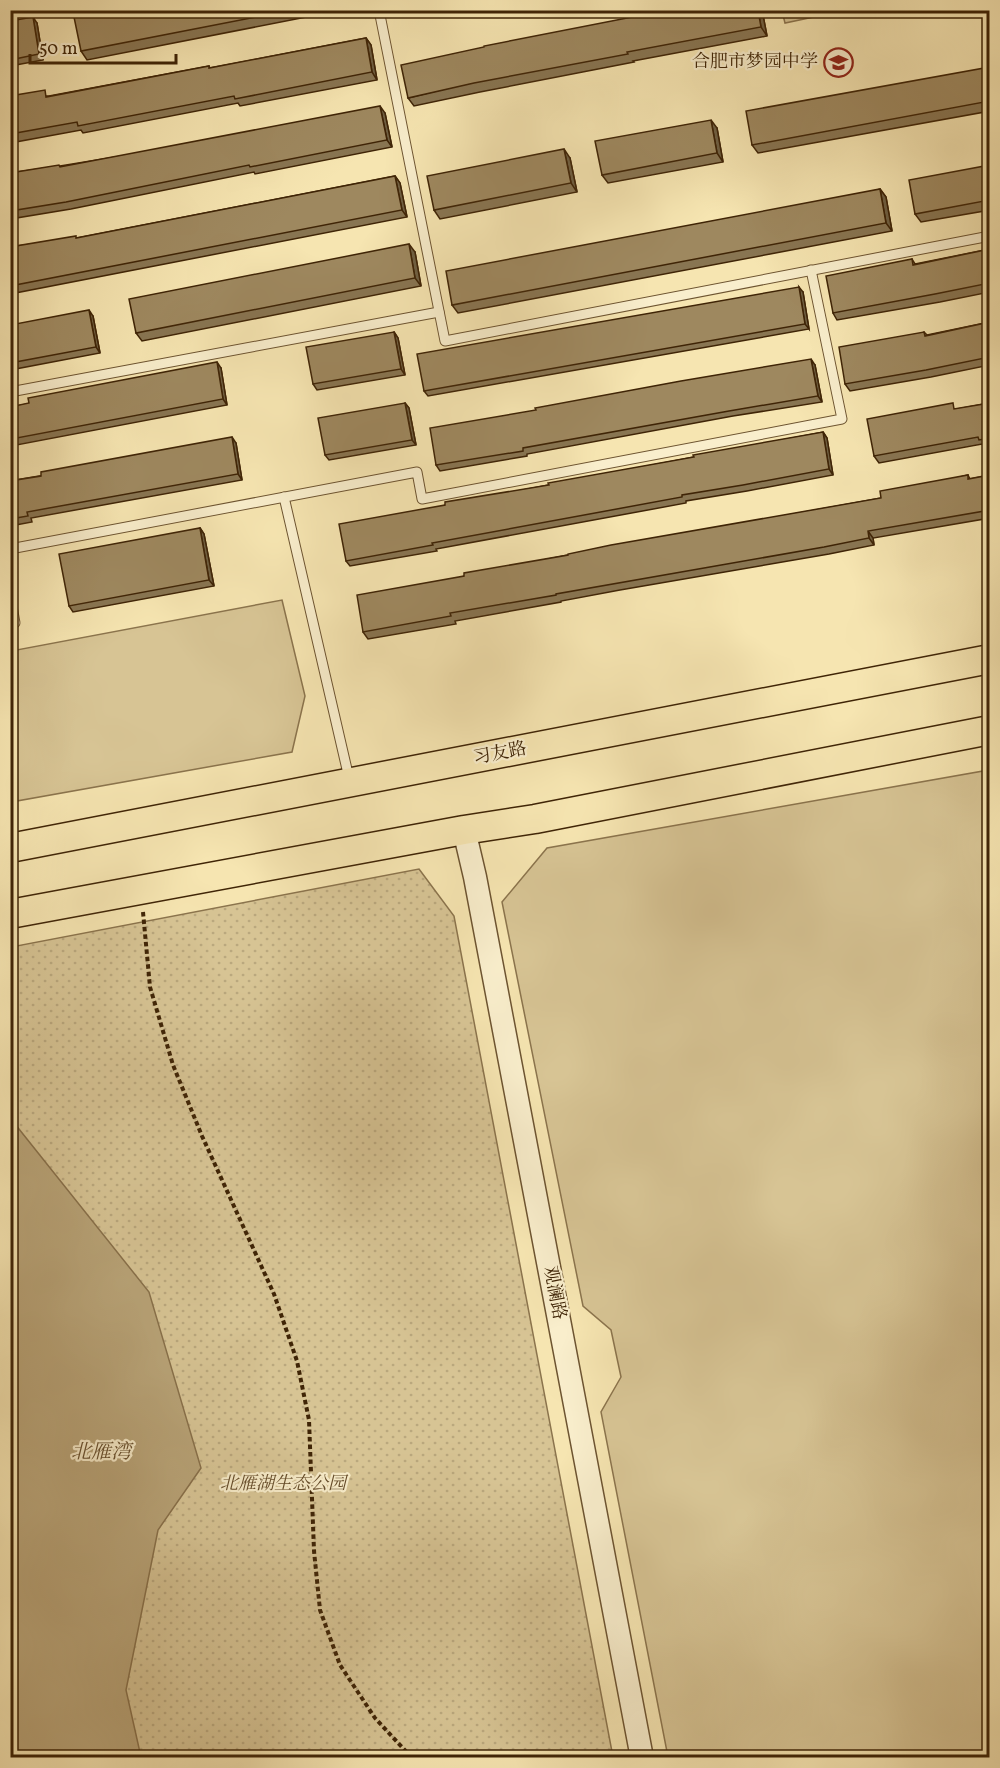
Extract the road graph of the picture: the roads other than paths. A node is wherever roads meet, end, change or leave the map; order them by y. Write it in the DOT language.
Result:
graph roads {
  1 [pos="379,10"];
  2 [pos="990,236"];
  3 [pos="811,270"];
  4 [pos="439,312"];
  5 [pos="10,392"];
  6 [pos="284,497"];
  7 [pos="10,549"];
  8 [pos="10,595"];
  9 [pos="10,624"];
  10 [pos="990,659"];
  11 [pos="990,730"];
  12 [pos="350,783"];
  13 [pos="464,830"];
  14 [pos="10,848"];
  15 [pos="10,914"];
  16 [pos="642,1758"];
  1 -- 4 [label="lane"];
  2 -- 3 [label="lane"];
  3 -- 4 [label="lane"];
  3 -- 6 [label="lane"];
  4 -- 5 [label="lane"];
  6 -- 7 [label="lane"];
  6 -- 12 [label="lane"];
  8 -- 9 [label="lane"];
  10 -- 12 [label="main road, 习友路"];
  11 -- 13 [label="main road"];
  12 -- 14 [label="main road, 习友路"];
  13 -- 15 [label="main road"];
  13 -- 16 [label="street, 观澜路"];
}
